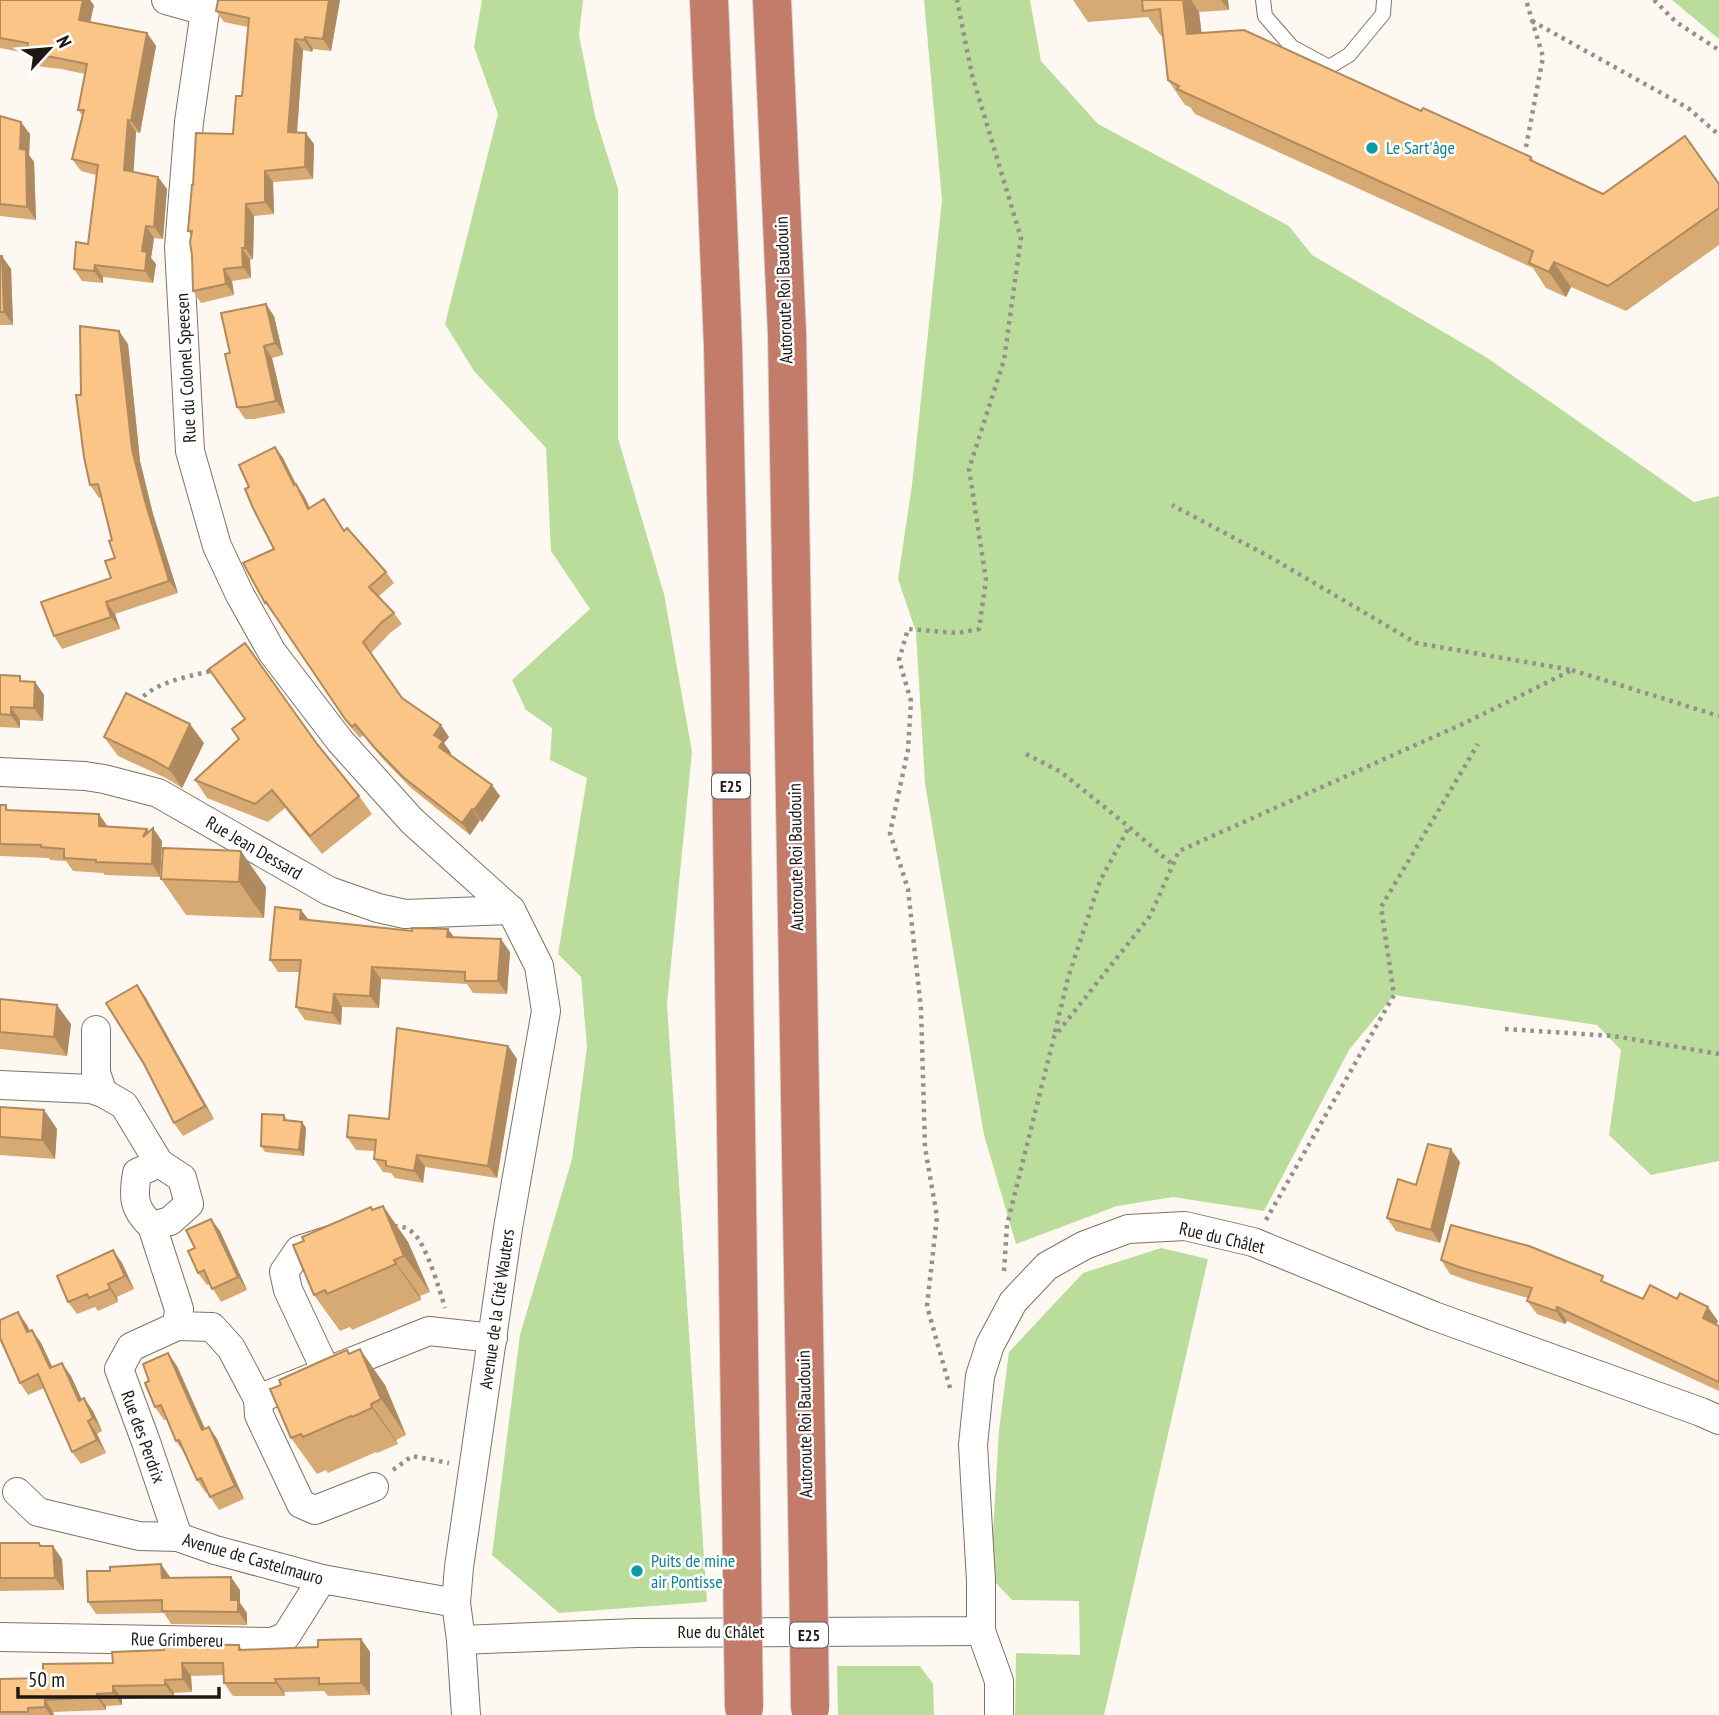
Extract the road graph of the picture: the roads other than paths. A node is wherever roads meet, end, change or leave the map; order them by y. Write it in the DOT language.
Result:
graph roads {
  1 [pos="166,0"];
  2 [pos="709,0"];
  3 [pos="772,0"];
  4 [pos="1263,0"];
  5 [pos="1384,0"];
  6 [pos="207,5"];
  7 [pos="0,772"];
  8 [pos="511,910"];
  9 [pos="96,1030"];
  10 [pos="0,1085"];
  11 [pos="103,1093"];
  12 [pos="159,1163"];
  13 [pos="152,1226"];
  14 [pos="352,1233"];
  15 [pos="177,1326"];
  16 [pos="493,1338"];
  17 [pos="326,1371"];
  18 [pos="258,1399"];
  19 [pos="1719,1420"];
  20 [pos="374,1487"];
  21 [pos="17,1492"];
  22 [pos="178,1537"];
  23 [pos="322,1579"];
  24 [pos="456,1603"];
  25 [pos="981,1631"];
  26 [pos="0,1637"];
  27 [pos="461,1640"];
  28 [pos="810,1711"];
  29 [pos="744,1712"];
  30 [pos="466,1715"];
  31 [pos="999,1715"];
  1 -- 6 [label="street"];
  2 -- 29 [label="highway, E25, bridge"];
  3 -- 28 [label="highway, Autoroute Roi Baudouin / E25, bridge"];
  4 -- 5 [label="lane"];
  6 -- 8 [label="street, Rue du Colonel Speesen"];
  7 -- 8 [label="street, Rue Jean Dessard"];
  8 -- 16 [label="street, Avenue de la Cité Wauters"];
  9 -- 11 [label="street"];
  10 -- 11 [label="street"];
  11 -- 12 [label="street"];
  12 -- 13 [label="street"];
  12 -- 13 [label="street"];
  13 -- 15 [label="street"];
  14 -- 17 [label="street"];
  15 -- 18 [label="street, Rue des Perdrix"];
  15 -- 22 [label="street, Rue des Perdrix"];
  16 -- 17 [label="street"];
  16 -- 24 [label="street, Avenue de la Cité Wauters"];
  17 -- 18 [label="street"];
  18 -- 20 [label="street, Rue des Perdrix"];
  19 -- 25 [label="street, Rue du Châlet"];
  21 -- 22 [label="street, Avenue de Castelmauro"];
  22 -- 23 [label="street, Avenue de Castelmauro"];
  23 -- 24 [label="street, Avenue de Castelmauro"];
  23 -- 26 [label="street, Rue Grimbereu"];
  24 -- 27 [label="street, Avenue de la Cité Wauters"];
  25 -- 27 [label="street, Rue du Châlet"];
  25 -- 31 [label="street, Rue du Châlet"];
  27 -- 30 [label="street, Avenue de la Cité Wauters"];
}
